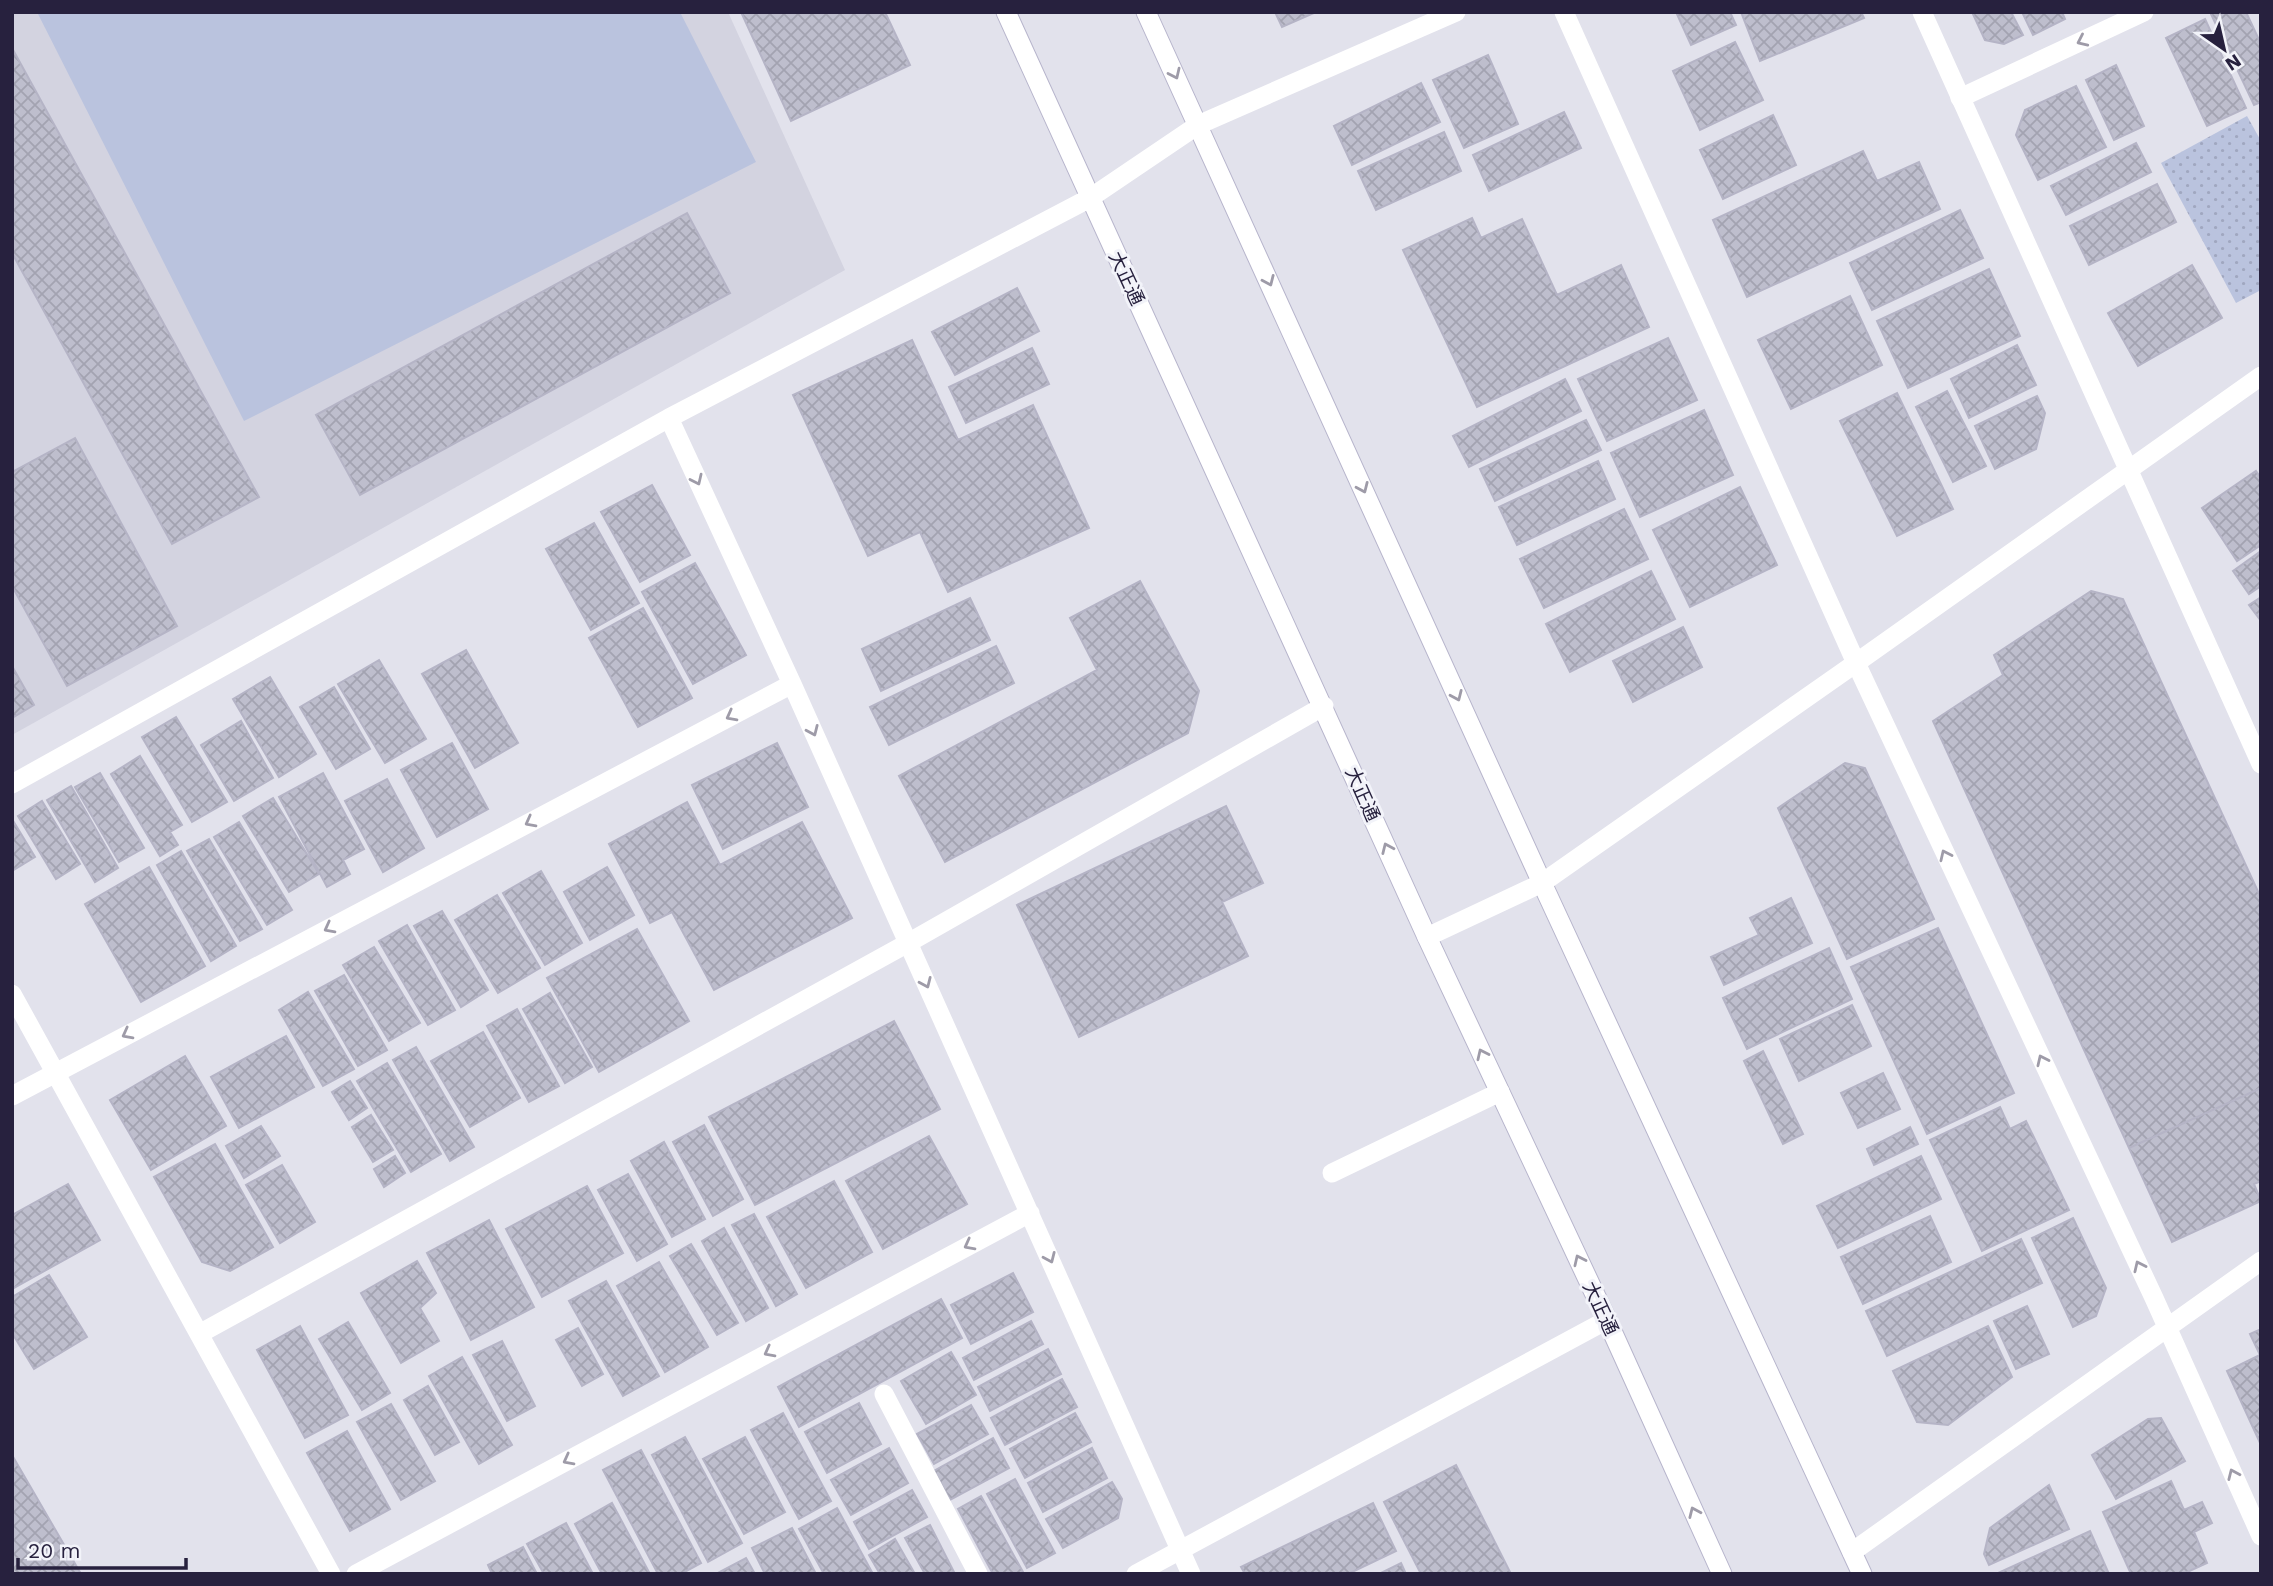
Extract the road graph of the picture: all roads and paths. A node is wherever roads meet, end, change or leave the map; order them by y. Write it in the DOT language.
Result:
graph roads {
  1 [pos="1006,12"];
  2 [pos="1146,12"];
  3 [pos="1456,12"];
  4 [pos="1564,12"];
  5 [pos="1922,12"];
  6 [pos="2144,12"];
  7 [pos="1960,98"];
  8 [pos="1198,125"];
  9 [pos="1090,198"];
  10 [pos="2261,376"];
  11 [pos="669,418"];
  12 [pos="2128,471"];
  13 [pos="1856,663"];
  14 [pos="792,684"];
  15 [pos="1324,706"];
  16 [pos="2261,764"];
  17 [pos="12,784"];
  18 [pos="1542,883"];
  19 [pos="1427,937"];
  20 [pos="908,943"];
  21 [pos="12,994"];
  22 [pos="55,1072"];
  23 [pos="1500,1092"];
  24 [pos="12,1096"];
  25 [pos="1332,1173"];
  26 [pos="1030,1213"];
  27 [pos="2261,1261"];
  28 [pos="1607,1320"];
  29 [pos="2167,1327"];
  30 [pos="199,1334"];
  31 [pos="884,1394"];
  32 [pos="2261,1536"];
  33 [pos="1181,1550"];
  34 [pos="1852,1552"];
  35 [pos="331,1574"];
  36 [pos="356,1574"];
  37 [pos="978,1574"];
  38 [pos="1136,1574"];
  39 [pos="1191,1574"];
  40 [pos="1722,1574"];
  41 [pos="1862,1574"];
  1 -- 9 [label="street, 大正通"];
  2 -- 8 [label="street, one-way"];
  3 -- 8 [label="street"];
  4 -- 13 [label="street"];
  5 -- 7 [label="street"];
  6 -- 7 [label="street, one-way"];
  7 -- 12 [label="street"];
  8 -- 9 [label="street"];
  8 -- 18 [label="street, one-way"];
  9 -- 11 [label="street"];
  9 -- 15 [label="street, 大正通"];
  10 -- 12 [label="street"];
  11 -- 14 [label="street, one-way"];
  11 -- 17 [label="street"];
  12 -- 13 [label="street"];
  12 -- 16 [label="street"];
  13 -- 18 [label="street"];
  29 -- 13 [label="street, one-way"];
  14 -- 20 [label="street, one-way"];
  14 -- 22 [label="street, one-way"];
  19 -- 15 [label="street, 大正通, one-way"];
  15 -- 20 [label="street"];
  18 -- 19 [label="street"];
  18 -- 34 [label="street"];
  23 -- 19 [label="street, 大正通, one-way"];
  20 -- 26 [label="street, one-way"];
  20 -- 30 [label="street"];
  21 -- 22 [label="street"];
  22 -- 24 [label="street"];
  22 -- 30 [label="street"];
  23 -- 25 [label="street"];
  28 -- 23 [label="street, 大正通, one-way"];
  26 -- 33 [label="street, one-way"];
  26 -- 36 [label="street, one-way"];
  27 -- 29 [label="street"];
  28 -- 33 [label="street"];
  40 -- 28 [label="street, 大正通, one-way"];
  32 -- 29 [label="street, one-way"];
  29 -- 34 [label="street"];
  30 -- 35 [label="street"];
  31 -- 37 [label="street"];
  33 -- 38 [label="street"];
  33 -- 39 [label="street"];
  34 -- 41 [label="street"];
}
